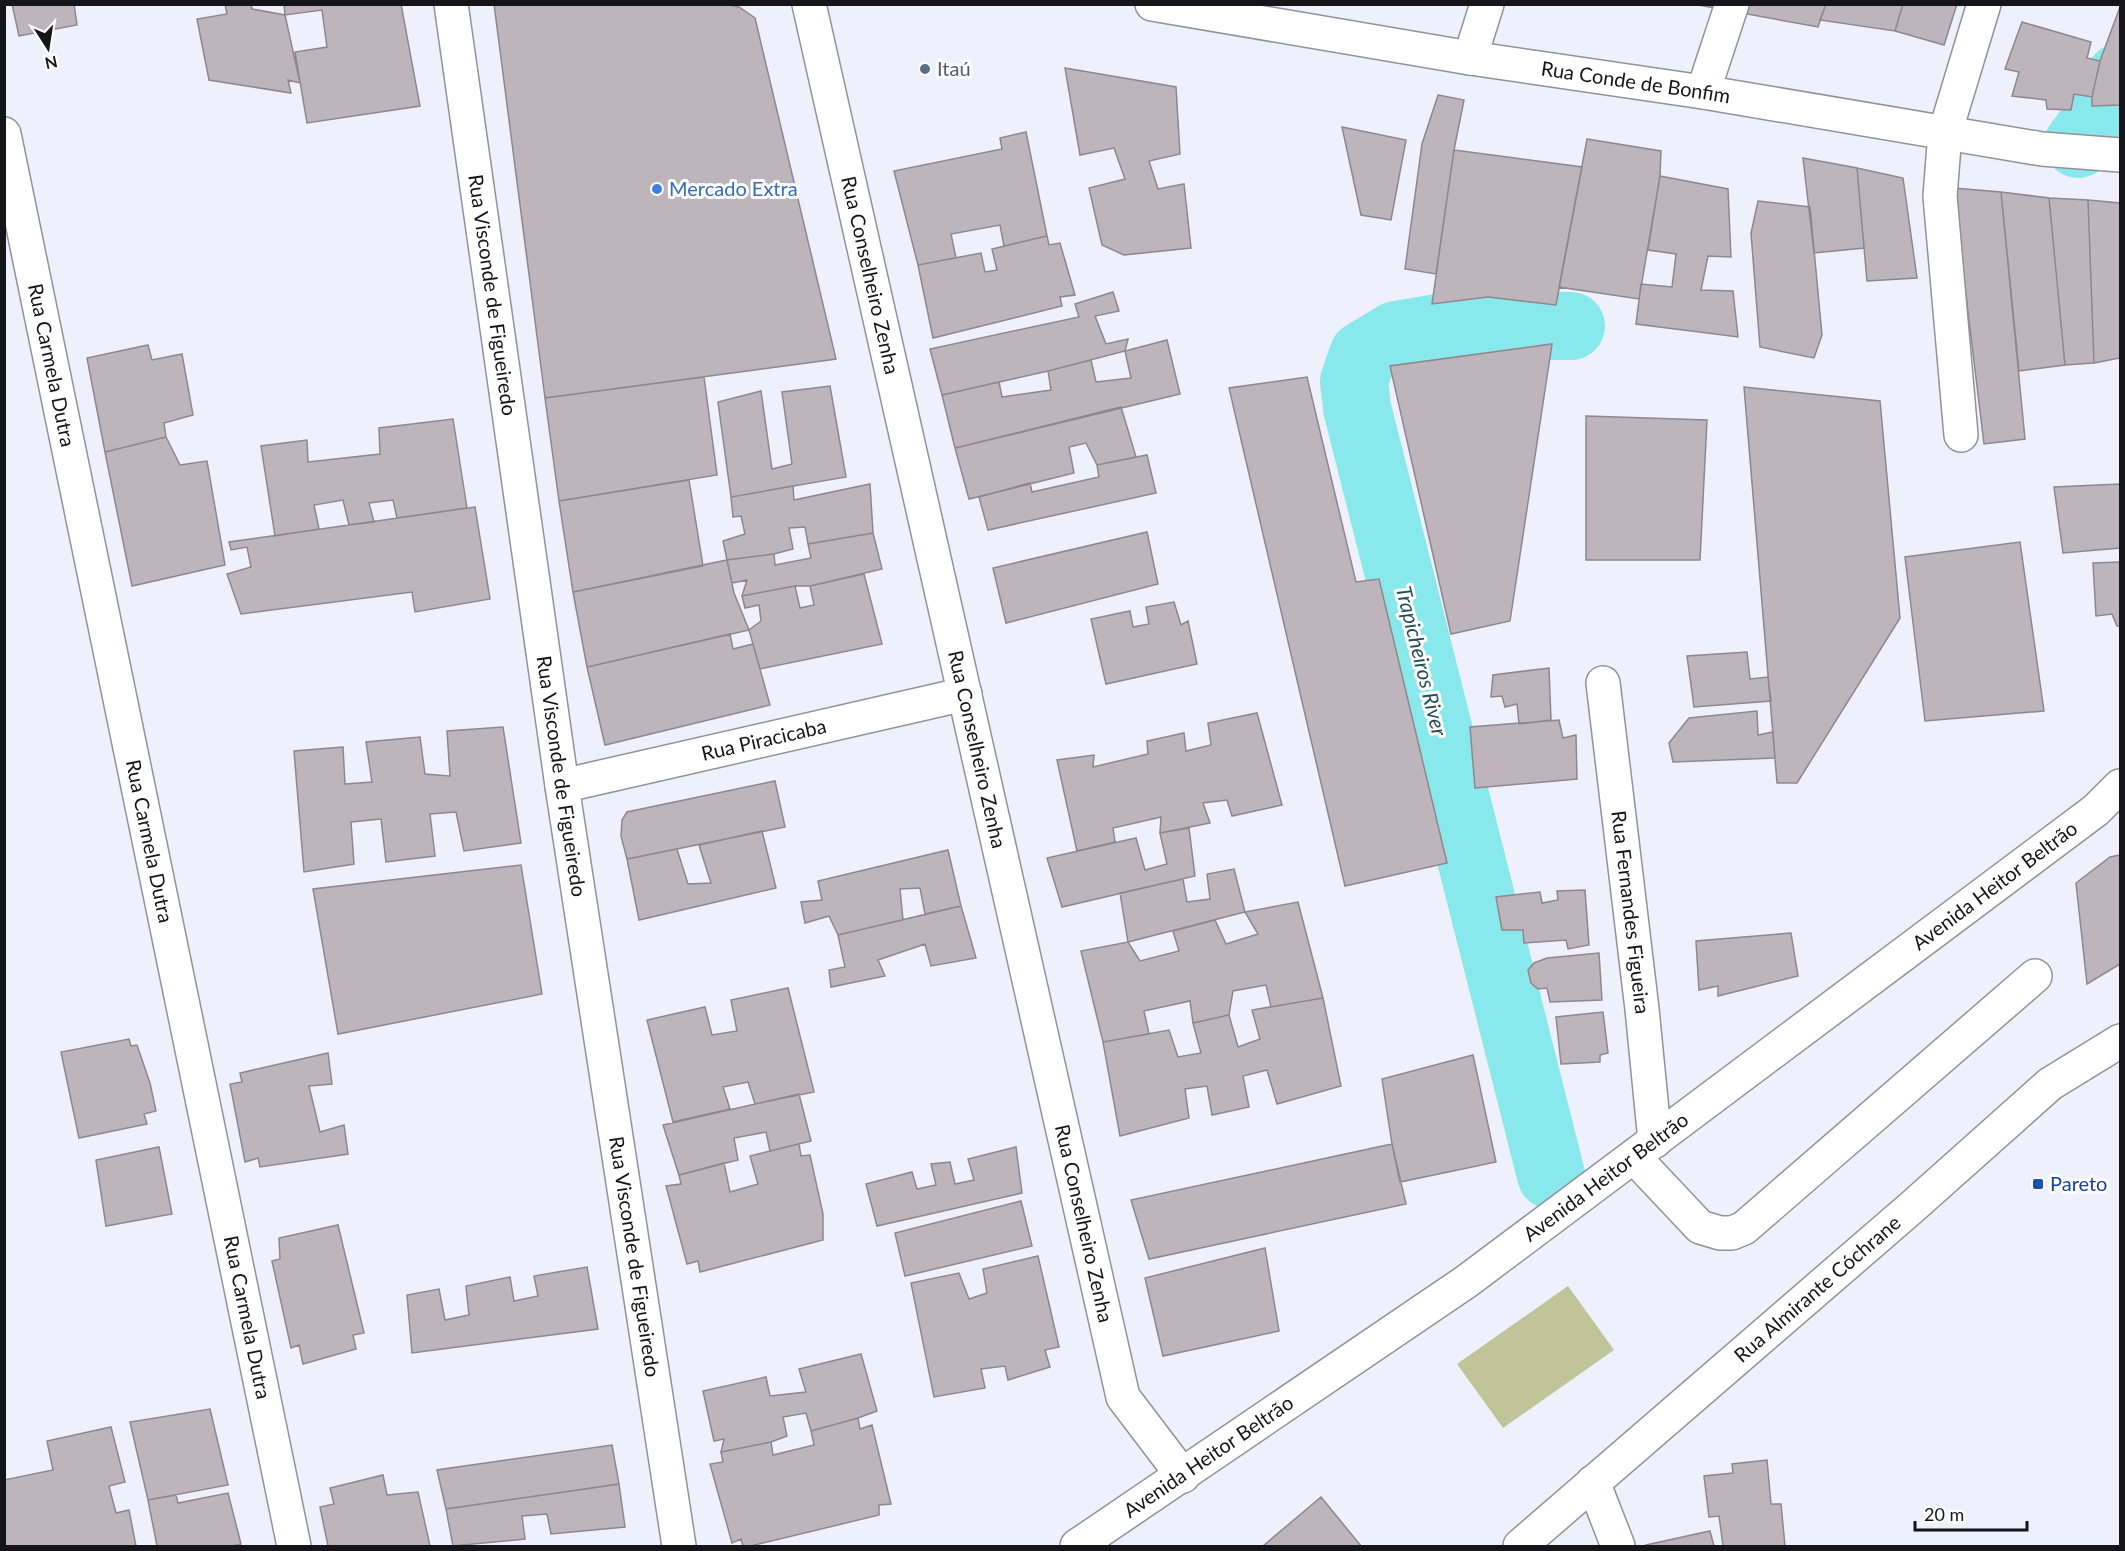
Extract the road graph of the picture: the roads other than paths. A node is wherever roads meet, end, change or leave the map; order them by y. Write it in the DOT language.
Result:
graph roads {
  1 [pos="451,4"];
  2 [pos="809,4"];
  3 [pos="1152,4"];
  4 [pos="1488,4"];
  5 [pos="1732,4"];
  6 [pos="1984,4"];
  7 [pos="1470,58"];
  8 [pos="1703,92"];
  9 [pos="1945,133"];
  10 [pos="4,134"];
  11 [pos="2121,155"];
  12 [pos="1961,435"];
  13 [pos="1603,683"];
  14 [pos="965,694"];
  15 [pos="562,786"];
  16 [pos="2121,786"];
  17 [pos="2108,806"];
  18 [pos="2035,976"];
  19 [pos="2121,1041"];
  20 [pos="1645,1149"];
  21 [pos="1183,1476"];
  22 [pos="1593,1482"];
  23 [pos="294,1546"];
  24 [pos="679,1546"];
  25 [pos="1077,1546"];
  26 [pos="1520,1546"];
  27 [pos="1618,1546"];
  1 -- 15 [label="street, Rua Visconde de Figueiredo"];
  2 -- 14 [label="street, Rua Conselheiro Zenha"];
  3 -- 7 [label="street, Rua Conde de Bonfim"];
  4 -- 7 [label="street"];
  5 -- 8 [label="street"];
  6 -- 9 [label="street"];
  7 -- 8 [label="street, Rua Conde de Bonfim"];
  8 -- 9 [label="street, Rua Conde de Bonfim"];
  9 -- 11 [label="street, Rua Conde de Bonfim"];
  9 -- 12 [label="street"];
  10 -- 23 [label="street, Rua Carmela Dutra"];
  13 -- 20 [label="street, Rua Fernandes Figueira"];
  14 -- 15 [label="street, Rua Piracicaba"];
  14 -- 21 [label="street, Rua Conselheiro Zenha"];
  15 -- 24 [label="street, Rua Visconde de Figueiredo"];
  16 -- 17 [label="street, Avenida Heitor Beltrão"];
  17 -- 20 [label="street, Avenida Heitor Beltrão"];
  18 -- 20 [label="street"];
  19 -- 22 [label="street, Rua Almirante Cóchrane"];
  20 -- 21 [label="street, Avenida Heitor Beltrão"];
  21 -- 25 [label="street, Avenida Heitor Beltrão"];
  22 -- 26 [label="street, Rua Almirante Cóchrane"];
  22 -- 27 [label="street"];
}
